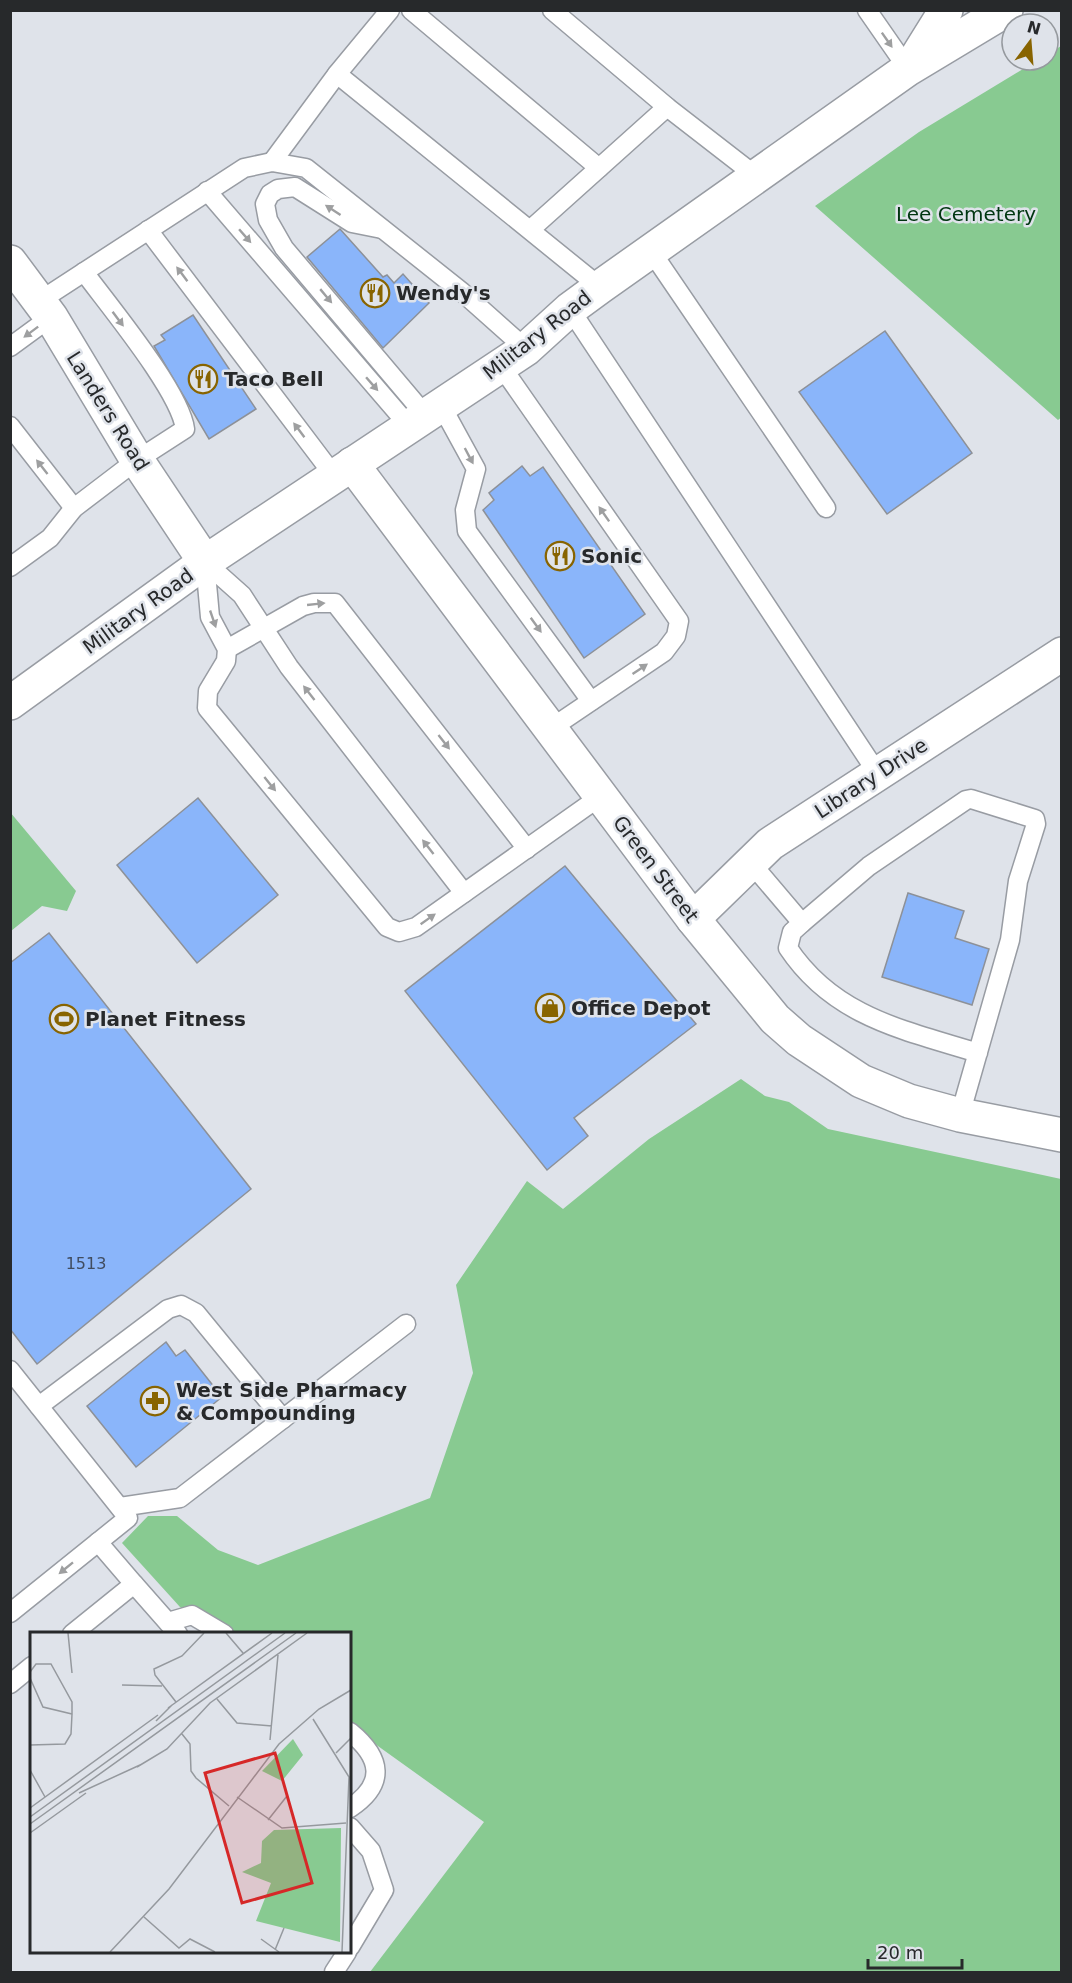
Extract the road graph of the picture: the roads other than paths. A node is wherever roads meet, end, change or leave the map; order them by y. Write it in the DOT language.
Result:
graph roads {
  1 [pos="390,10"];
  2 [pos="411,10"];
  3 [pos="552,10"];
  4 [pos="867,10"];
  5 [pos="946,10"];
  6 [pos="1006,10"];
  7 [pos="908,69"];
  8 [pos="337,74"];
  9 [pos="667,107"];
  10 [pos="272,162"];
  11 [pos="599,168"];
  12 [pos="756,176"];
  13 [pos="207,191"];
  14 [pos="531,229"];
  15 [pos="148,230"];
  16 [pos="387,230"];
  17 [pos="651,251"];
  18 [pos="10,261"];
  19 [pos="84,272"];
  20 [pos="600,287"];
  21 [pos="44,309"];
  22 [pos="570,309"];
  23 [pos="10,347"];
  24 [pos="513,358"];
  25 [pos="425,415"];
  26 [pos="10,426"];
  27 [pos="137,460"];
  28 [pos="343,470"];
  29 [pos="74,508"];
  30 [pos="826,508"];
  31 [pos="206,562"];
  32 [pos="10,567"];
  33 [pos="264,628"];
  34 [pos="227,649"];
  35 [pos="1062,654"];
  36 [pos="591,701"];
  37 [pos="10,703"];
  38 [pos="550,729"];
  39 [pos="878,774"];
  40 [pos="601,796"];
  41 [pos="526,849"];
  42 [pos="751,863"];
  43 [pos="464,893"];
  44 [pos="693,918"];
  45 [pos="802,923"];
  46 [pos="978,1053"];
  47 [pos="960,1115"];
  48 [pos="1062,1135"];
  49 [pos="406,1324"];
  50 [pos="10,1370"];
  51 [pos="39,1406"];
  52 [pos="283,1419"];
  53 [pos="124,1513"];
  54 [pos="98,1542"];
  55 [pos="134,1584"];
  56 [pos="10,1613"];
  57 [pos="173,1628"];
  58 [pos="74,1632"];
  59 [pos="221,1632"];
  60 [pos="30,1668"];
  61 [pos="10,1684"];
  62 [pos="351,1733"];
  63 [pos="351,1807"];
  64 [pos="351,1828"];
  65 [pos="351,1945"];
  66 [pos="346,1953"];
  67 [pos="334,1972"];
  1 -- 8 [label="lane"];
  2 -- 11 [label="lane"];
  3 -- 9 [label="lane"];
  4 -- 7 [label="lane, one-way"];
  5 -- 7 [label="street"];
  6 -- 7 [label="street, Military Road"];
  7 -- 12 [label="street, Military Road"];
  8 -- 10 [label="lane"];
  8 -- 14 [label="lane"];
  9 -- 11 [label="lane"];
  9 -- 12 [label="lane"];
  10 -- 13 [label="lane"];
  10 -- 16 [label="lane"];
  11 -- 14 [label="lane"];
  12 -- 17 [label="street, Military Road"];
  13 -- 15 [label="lane"];
  13 -- 25 [label="lane, one-way"];
  14 -- 20 [label="lane"];
  15 -- 19 [label="lane"];
  28 -- 15 [label="lane, one-way"];
  16 -- 24 [label="lane"];
  16 -- 25 [label="lane, one-way"];
  17 -- 20 [label="street, Military Road"];
  17 -- 30 [label="lane"];
  18 -- 21 [label="street, Landers Road"];
  19 -- 21 [label="lane"];
  19 -- 27 [label="lane, one-way"];
  20 -- 22 [label="street, Military Road"];
  21 -- 23 [label="lane, one-way"];
  21 -- 27 [label="street, Landers Road"];
  22 -- 24 [label="street, Military Road"];
  22 -- 39 [label="lane"];
  24 -- 25 [label="street, Military Road"];
  36 -- 24 [label="lane, one-way"];
  25 -- 28 [label="street, Military Road"];
  25 -- 36 [label="lane, one-way"];
  29 -- 26 [label="lane, one-way"];
  27 -- 29 [label="lane"];
  27 -- 31 [label="street, Landers Road"];
  28 -- 31 [label="street, Military Road"];
  28 -- 38 [label="street, Green Street"];
  29 -- 32 [label="lane"];
  31 -- 33 [label="lane"];
  31 -- 34 [label="lane, one-way"];
  31 -- 37 [label="street, Military Road"];
  33 -- 34 [label="lane"];
  33 -- 41 [label="lane, one-way"];
  43 -- 33 [label="lane, one-way"];
  34 -- 43 [label="lane, one-way"];
  35 -- 39 [label="street, Library Drive"];
  36 -- 38 [label="lane"];
  38 -- 40 [label="street, Green Street"];
  39 -- 42 [label="street, Library Drive"];
  40 -- 41 [label="lane"];
  40 -- 44 [label="street, Green Street"];
  41 -- 43 [label="lane"];
  42 -- 44 [label="street, Library Drive"];
  42 -- 45 [label="lane"];
  44 -- 47 [label="street, Green Street"];
  45 -- 46 [label="lane"];
  45 -- 46 [label="lane"];
  46 -- 47 [label="lane"];
  47 -- 48 [label="street, Green Street"];
  49 -- 52 [label="lane"];
  50 -- 51 [label="lane"];
  51 -- 52 [label="lane"];
  51 -- 53 [label="lane"];
  52 -- 53 [label="lane"];
  53 -- 54 [label="lane"];
  54 -- 55 [label="lane"];
  54 -- 56 [label="lane, one-way"];
  55 -- 57 [label="lane"];
  55 -- 58 [label="lane"];
  57 -- 59 [label="lane"];
  60 -- 61 [label="lane"];
  62 -- 63 [label="lane"];
  64 -- 65 [label="lane"];
  66 -- 67 [label="lane"];
}
